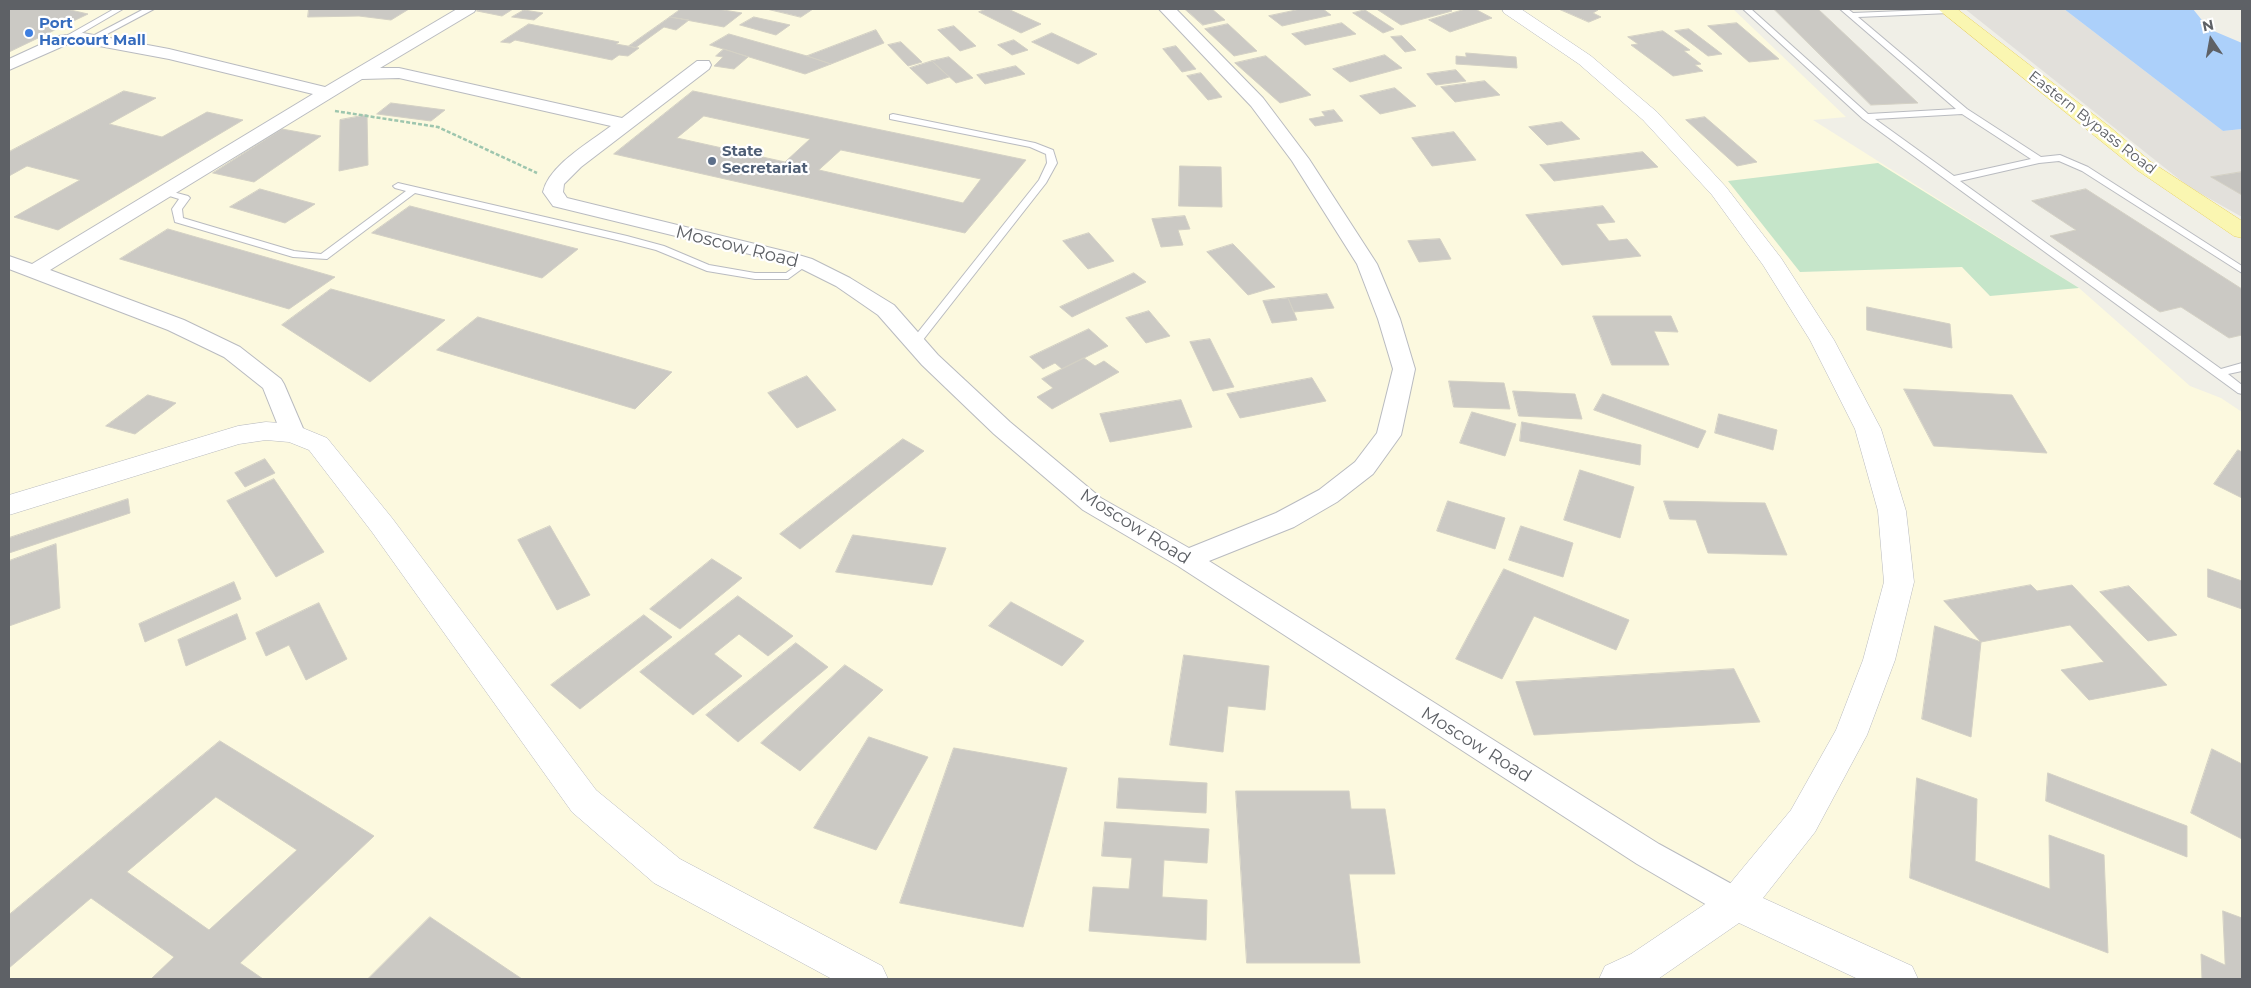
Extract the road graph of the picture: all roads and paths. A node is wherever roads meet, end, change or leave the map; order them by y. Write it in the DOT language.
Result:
graph roads {
  1 [pos="119,9"];
  2 [pos="150,9"];
  3 [pos="468,9"];
  4 [pos="1166,9"];
  5 [pos="1510,9"];
  6 [pos="1747,9"];
  7 [pos="1844,9"];
  8 [pos="1948,10"];
  9 [pos="1852,15"];
  10 [pos="65,39"];
  11 [pos="91,39"];
  12 [pos="9,65"];
  13 [pos="703,65"];
  14 [pos="360,74"];
  15 [pos="9,79"];
  16 [pos="326,92"];
  17 [pos="327,110"];
  18 [pos="1964,111"];
  19 [pos="1866,116"];
  20 [pos="893,117"];
  21 [pos="625,124"];
  22 [pos="2039,160"];
  23 [pos="1950,180"];
  24 [pos="555,182"];
  25 [pos="398,186"];
  26 [pos="413,190"];
  27 [pos="162,192"];
  28 [pos="2242,231"];
  29 [pos="9,262"];
  30 [pos="805,263"];
  31 [pos="2242,270"];
  32 [pos="35,271"];
  33 [pos="915,343"];
  34 [pos="2242,367"];
  35 [pos="2219,372"];
  36 [pos="2242,390"];
  37 [pos="293,433"];
  38 [pos="9,505"];
  39 [pos="1188,558"];
  40 [pos="1736,904"];
  41 [pos="1650,973"];
  42 [pos="861,978"];
  43 [pos="1618,979"];
  44 [pos="1899,979"];
  1 -- 10 [label="lane"];
  2 -- 11 [label="lane"];
  3 -- 14 [label="street"];
  4 -- 39 [label="street"];
  5 -- 40 [label="street"];
  6 -- 19 [label="lane"];
  7 -- 9 [label="lane"];
  8 -- 9 [label="lane"];
  8 -- 28 [label="main road, Eastern Bypass Road"];
  9 -- 18 [label="lane"];
  10 -- 11 [label="street"];
  10 -- 12 [label="street"];
  11 -- 15 [label="street"];
  11 -- 16 [label="street"];
  13 -- 21 [label="street"];
  14 -- 16 [label="street"];
  14 -- 21 [label="street"];
  16 -- 27 [label="street"];
  17 -- 24 [label="path"];
  18 -- 19 [label="lane"];
  18 -- 22 [label="lane"];
  19 -- 23 [label="lane"];
  20 -- 33 [label="lane"];
  21 -- 24 [label="street"];
  22 -- 23 [label="lane"];
  22 -- 31 [label="lane"];
  23 -- 35 [label="lane"];
  24 -- 30 [label="street, Moscow Road"];
  25 -- 26 [label="lane"];
  26 -- 27 [label="lane"];
  26 -- 30 [label="lane"];
  27 -- 32 [label="street"];
  29 -- 32 [label="street"];
  30 -- 33 [label="street, Moscow Road"];
  32 -- 37 [label="street"];
  33 -- 39 [label="street, Moscow Road"];
  34 -- 35 [label="lane"];
  35 -- 36 [label="lane"];
  37 -- 38 [label="street"];
  37 -- 42 [label="street"];
  39 -- 40 [label="street, Moscow Road"];
  40 -- 41 [label="street"];
  40 -- 44 [label="street, Moscow Road"];
  41 -- 43 [label="street"];
}
